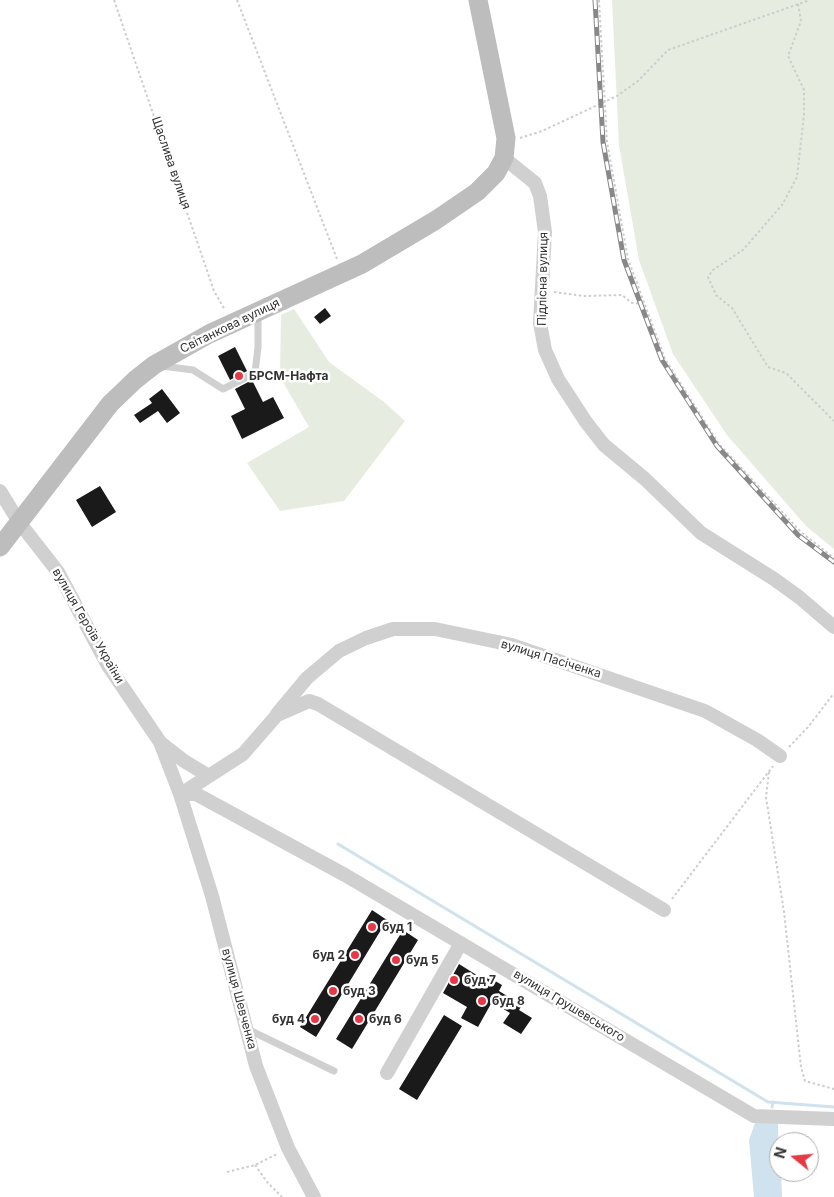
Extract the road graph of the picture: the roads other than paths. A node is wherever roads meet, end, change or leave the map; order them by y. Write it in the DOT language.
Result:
graph roads {
  1 [pos="478,0"];
  2 [pos="505,150"];
  3 [pos="258,311"];
  4 [pos="154,365"];
  5 [pos="0,490"];
  6 [pos="19,522"];
  7 [pos="0,548"];
  8 [pos="834,627"];
  9 [pos="277,715"];
  10 [pos="160,742"];
  11 [pos="780,756"];
  12 [pos="209,776"];
  13 [pos="180,794"];
  14 [pos="664,910"];
  15 [pos="461,943"];
  16 [pos="247,1029"];
  17 [pos="334,1071"];
  18 [pos="387,1072"];
  19 [pos="834,1119"];
  20 [pos="314,1197"];
  1 -- 2 [label="main road"];
  2 -- 3 [label="main road, Світанкова вулиця"];
  2 -- 8 [label="street, Підлісна вулиця"];
  3 -- 4 [label="main road, Світанкова вулиця"];
  3 -- 4 [label="lane"];
  4 -- 6 [label="main road, Світанкова вулиця"];
  5 -- 6 [label="street, вулиця Героїв України"];
  6 -- 7 [label="main road, Світанкова вулиця"];
  6 -- 10 [label="street, вулиця Героїв України"];
  9 -- 11 [label="street, вулиця Пасіченка"];
  9 -- 12 [label="street, вулиця Пасіченка"];
  9 -- 14 [label="street, вулиця Пасіченка"];
  10 -- 12 [label="street"];
  10 -- 13 [label="street, вулиця Героїв України"];
  12 -- 13 [label="street, вулиця Пасіченка"];
  13 -- 15 [label="street, вулиця Грушевського"];
  13 -- 16 [label="street, вулиця Шевченка"];
  15 -- 18 [label="street"];
  15 -- 19 [label="street, вулиця Грушевського"];
  16 -- 17 [label="lane"];
  16 -- 20 [label="street, вулиця Шевченка"];
}
